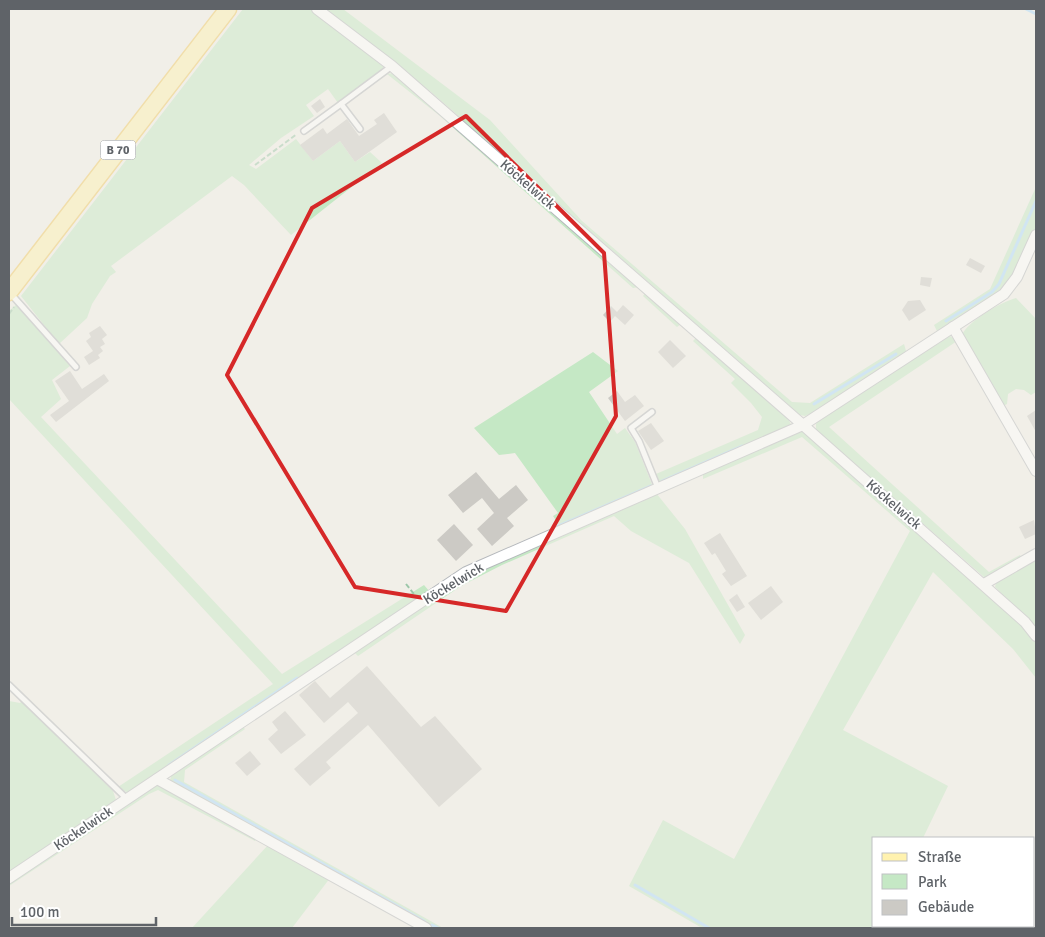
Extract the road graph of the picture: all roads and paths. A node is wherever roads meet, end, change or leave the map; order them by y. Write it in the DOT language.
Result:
graph roads {
  1 [pos="228,9"];
  2 [pos="317,9"];
  3 [pos="392,66"];
  4 [pos="341,104"];
  5 [pos="360,129"];
  6 [pos="304,131"];
  7 [pos="255,165"];
  8 [pos="1036,235"];
  9 [pos="9,292"];
  10 [pos="953,327"];
  11 [pos="76,367"];
  12 [pos="652,412"];
  13 [pos="803,424"];
  14 [pos="1036,471"];
  15 [pos="658,488"];
  16 [pos="1036,554"];
  17 [pos="406,584"];
  18 [pos="984,584"];
  19 [pos="421,602"];
  20 [pos="1036,636"];
  21 [pos="9,685"];
  22 [pos="157,779"];
  23 [pos="126,798"];
  24 [pos="9,878"];
  25 [pos="426,928"];
  1 -- 9 [label="main road, B 70"];
  2 -- 3 [label="street, Köckelwick"];
  3 -- 4 [label="lane"];
  3 -- 13 [label="street, Köckelwick"];
  4 -- 5 [label="lane"];
  4 -- 6 [label="lane"];
  6 -- 7 [label="path"];
  8 -- 10 [label="street, Köckelwick"];
  9 -- 11 [label="lane"];
  10 -- 13 [label="street, Köckelwick"];
  10 -- 14 [label="street"];
  12 -- 15 [label="lane"];
  13 -- 15 [label="street, Köckelwick"];
  13 -- 18 [label="street, Köckelwick"];
  15 -- 19 [label="street, Köckelwick"];
  16 -- 18 [label="street"];
  17 -- 19 [label="path"];
  18 -- 20 [label="street, Köckelwick"];
  19 -- 22 [label="street, Köckelwick"];
  21 -- 23 [label="lane"];
  22 -- 23 [label="street, Köckelwick"];
  22 -- 25 [label="street"];
  23 -- 24 [label="street, Köckelwick"];
}
